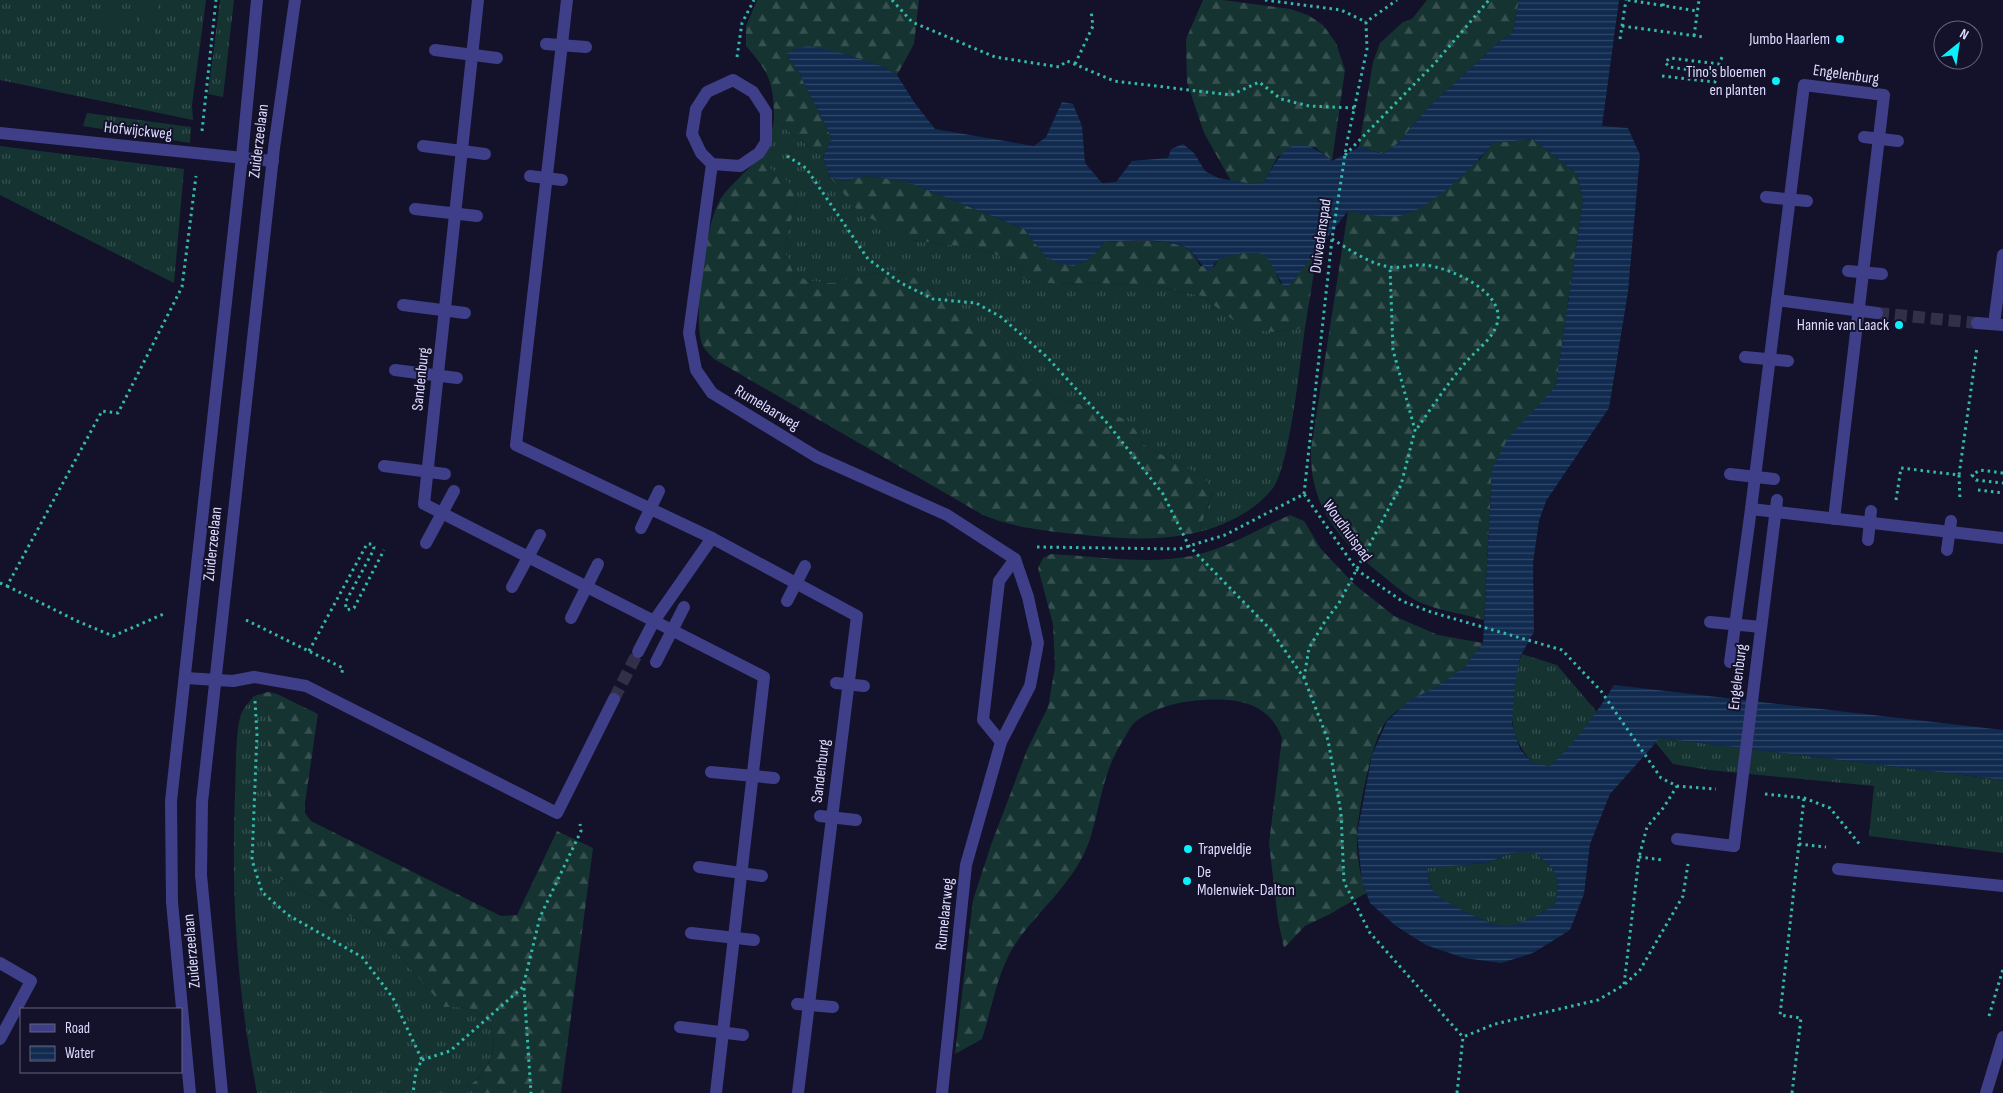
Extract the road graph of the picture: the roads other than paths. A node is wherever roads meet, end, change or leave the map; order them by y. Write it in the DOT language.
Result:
graph roads {
  1 [pos="257,0"];
  2 [pos="295,0"];
  3 [pos="478,0"];
  4 [pos="567,0"];
  5 [pos="546,44"];
  6 [pos="586,47"];
  7 [pos="434,50"];
  8 [pos="497,58"];
  9 [pos="0,133"];
  10 [pos="1864,137"];
  11 [pos="1898,141"];
  12 [pos="423,146"];
  13 [pos="484,154"];
  14 [pos="242,157"];
  15 [pos="273,161"];
  16 [pos="712,164"];
  17 [pos="530,176"];
  18 [pos="562,180"];
  19 [pos="1766,197"];
  20 [pos="1807,201"];
  21 [pos="415,209"];
  22 [pos="477,216"];
  23 [pos="2003,256"];
  24 [pos="1848,270"];
  25 [pos="1882,274"];
  26 [pos="1777,300"];
  27 [pos="403,305"];
  28 [pos="1858,311"];
  29 [pos="1878,313"];
  30 [pos="465,314"];
  31 [pos="1979,323"];
  32 [pos="1999,325"];
  33 [pos="1745,357"];
  34 [pos="1788,361"];
  35 [pos="396,370"];
  36 [pos="457,378"];
  37 [pos="384,466"];
  38 [pos="445,474"];
  39 [pos="1730,474"];
  40 [pos="1774,479"];
  41 [pos="454,491"];
  42 [pos="659,491"];
  43 [pos="1777,500"];
  44 [pos="1751,509"];
  45 [pos="1871,511"];
  46 [pos="1834,519"];
  47 [pos="1951,521"];
  48 [pos="641,528"];
  49 [pos="540,535"];
  50 [pos="712,538"];
  51 [pos="2003,538"];
  52 [pos="1868,540"];
  53 [pos="426,543"];
  54 [pos="1947,550"];
  55 [pos="1015,559"];
  56 [pos="598,564"];
  57 [pos="804,566"];
  58 [pos="512,587"];
  59 [pos="787,601"];
  60 [pos="684,607"];
  61 [pos="571,618"];
  62 [pos="654,620"];
  63 [pos="1710,622"];
  64 [pos="1761,627"];
  65 [pos="638,652"];
  66 [pos="656,662"];
  67 [pos="1730,662"];
  68 [pos="186,678"];
  69 [pos="214,681"];
  70 [pos="836,683"];
  71 [pos="864,686"];
  72 [pos="614,700"];
  73 [pos="1001,742"];
  74 [pos="711,772"];
  75 [pos="774,778"];
  76 [pos="820,816"];
  77 [pos="856,820"];
  78 [pos="1677,839"];
  79 [pos="699,867"];
  80 [pos="1838,868"];
  81 [pos="762,876"];
  82 [pos="2003,886"];
  83 [pos="691,933"];
  84 [pos="754,940"];
  85 [pos="0,963"];
  86 [pos="797,1004"];
  87 [pos="833,1008"];
  88 [pos="680,1027"];
  89 [pos="743,1035"];
  90 [pos="2003,1037"];
  91 [pos="0,1039"];
  92 [pos="190,1093"];
  93 [pos="222,1093"];
  94 [pos="716,1093"];
  95 [pos="798,1093"];
  96 [pos="942,1093"];
  97 [pos="1986,1093"];
  1 -- 14 [label="street, Zuiderzeelaan"];
  2 -- 15 [label="street, Zuiderzeelaan"];
  3 -- 62 [label="street, Sandenburg"];
  4 -- 50 [label="street, Sandenburg"];
  5 -- 6 [label="street, bridge"];
  7 -- 8 [label="street, bridge"];
  9 -- 14 [label="street, Hofwijckweg"];
  10 -- 11 [label="street, bridge"];
  12 -- 13 [label="street, bridge"];
  14 -- 15 [label="street, Hofwijckweg"];
  14 -- 68 [label="street, Zuiderzeelaan"];
  15 -- 69 [label="street, Zuiderzeelaan"];
  16 -- 16 [label="street"];
  16 -- 55 [label="street, Rumelaarweg"];
  17 -- 18 [label="street, bridge"];
  19 -- 20 [label="street, bridge"];
  21 -- 22 [label="street, bridge"];
  23 -- 32 [label="street"];
  24 -- 25 [label="street, bridge"];
  26 -- 28 [label="street"];
  26 -- 28 [label="street, Engelenburg"];
  26 -- 44 [label="street, Engelenburg"];
  27 -- 30 [label="street, bridge"];
  28 -- 29 [label="street"];
  28 -- 46 [label="street, Engelenburg"];
  31 -- 32 [label="street"];
  33 -- 34 [label="street, bridge"];
  35 -- 36 [label="street, bridge"];
  37 -- 38 [label="street, bridge"];
  39 -- 40 [label="street, bridge"];
  41 -- 53 [label="street, bridge"];
  42 -- 48 [label="street, bridge"];
  43 -- 64 [label="street, Engelenburg, bridge"];
  44 -- 46 [label="street"];
  44 -- 67 [label="street, Engelenburg"];
  45 -- 52 [label="street, bridge"];
  46 -- 51 [label="street"];
  47 -- 54 [label="street, bridge"];
  49 -- 58 [label="street, bridge"];
  50 -- 62 [label="street"];
  50 -- 95 [label="street, Sandenburg"];
  55 -- 73 [label="street, Rumelaarweg"];
  55 -- 73 [label="street"];
  56 -- 61 [label="street, bridge"];
  57 -- 59 [label="street, bridge"];
  60 -- 66 [label="street, bridge"];
  62 -- 65 [label="street"];
  62 -- 94 [label="street, Sandenburg"];
  63 -- 64 [label="street, bridge"];
  64 -- 78 [label="street, Engelenburg, bridge"];
  68 -- 69 [label="street"];
  68 -- 92 [label="street, Zuiderzeelaan"];
  69 -- 72 [label="street"];
  69 -- 93 [label="street, Zuiderzeelaan"];
  70 -- 71 [label="street, bridge"];
  73 -- 96 [label="street, Rumelaarweg"];
  74 -- 75 [label="street, bridge"];
  76 -- 77 [label="street, bridge"];
  79 -- 81 [label="street, bridge"];
  80 -- 82 [label="street"];
  83 -- 84 [label="street, bridge"];
  85 -- 91 [label="street"];
  86 -- 87 [label="street, bridge"];
  88 -- 89 [label="street, bridge"];
  90 -- 97 [label="street"];
}
